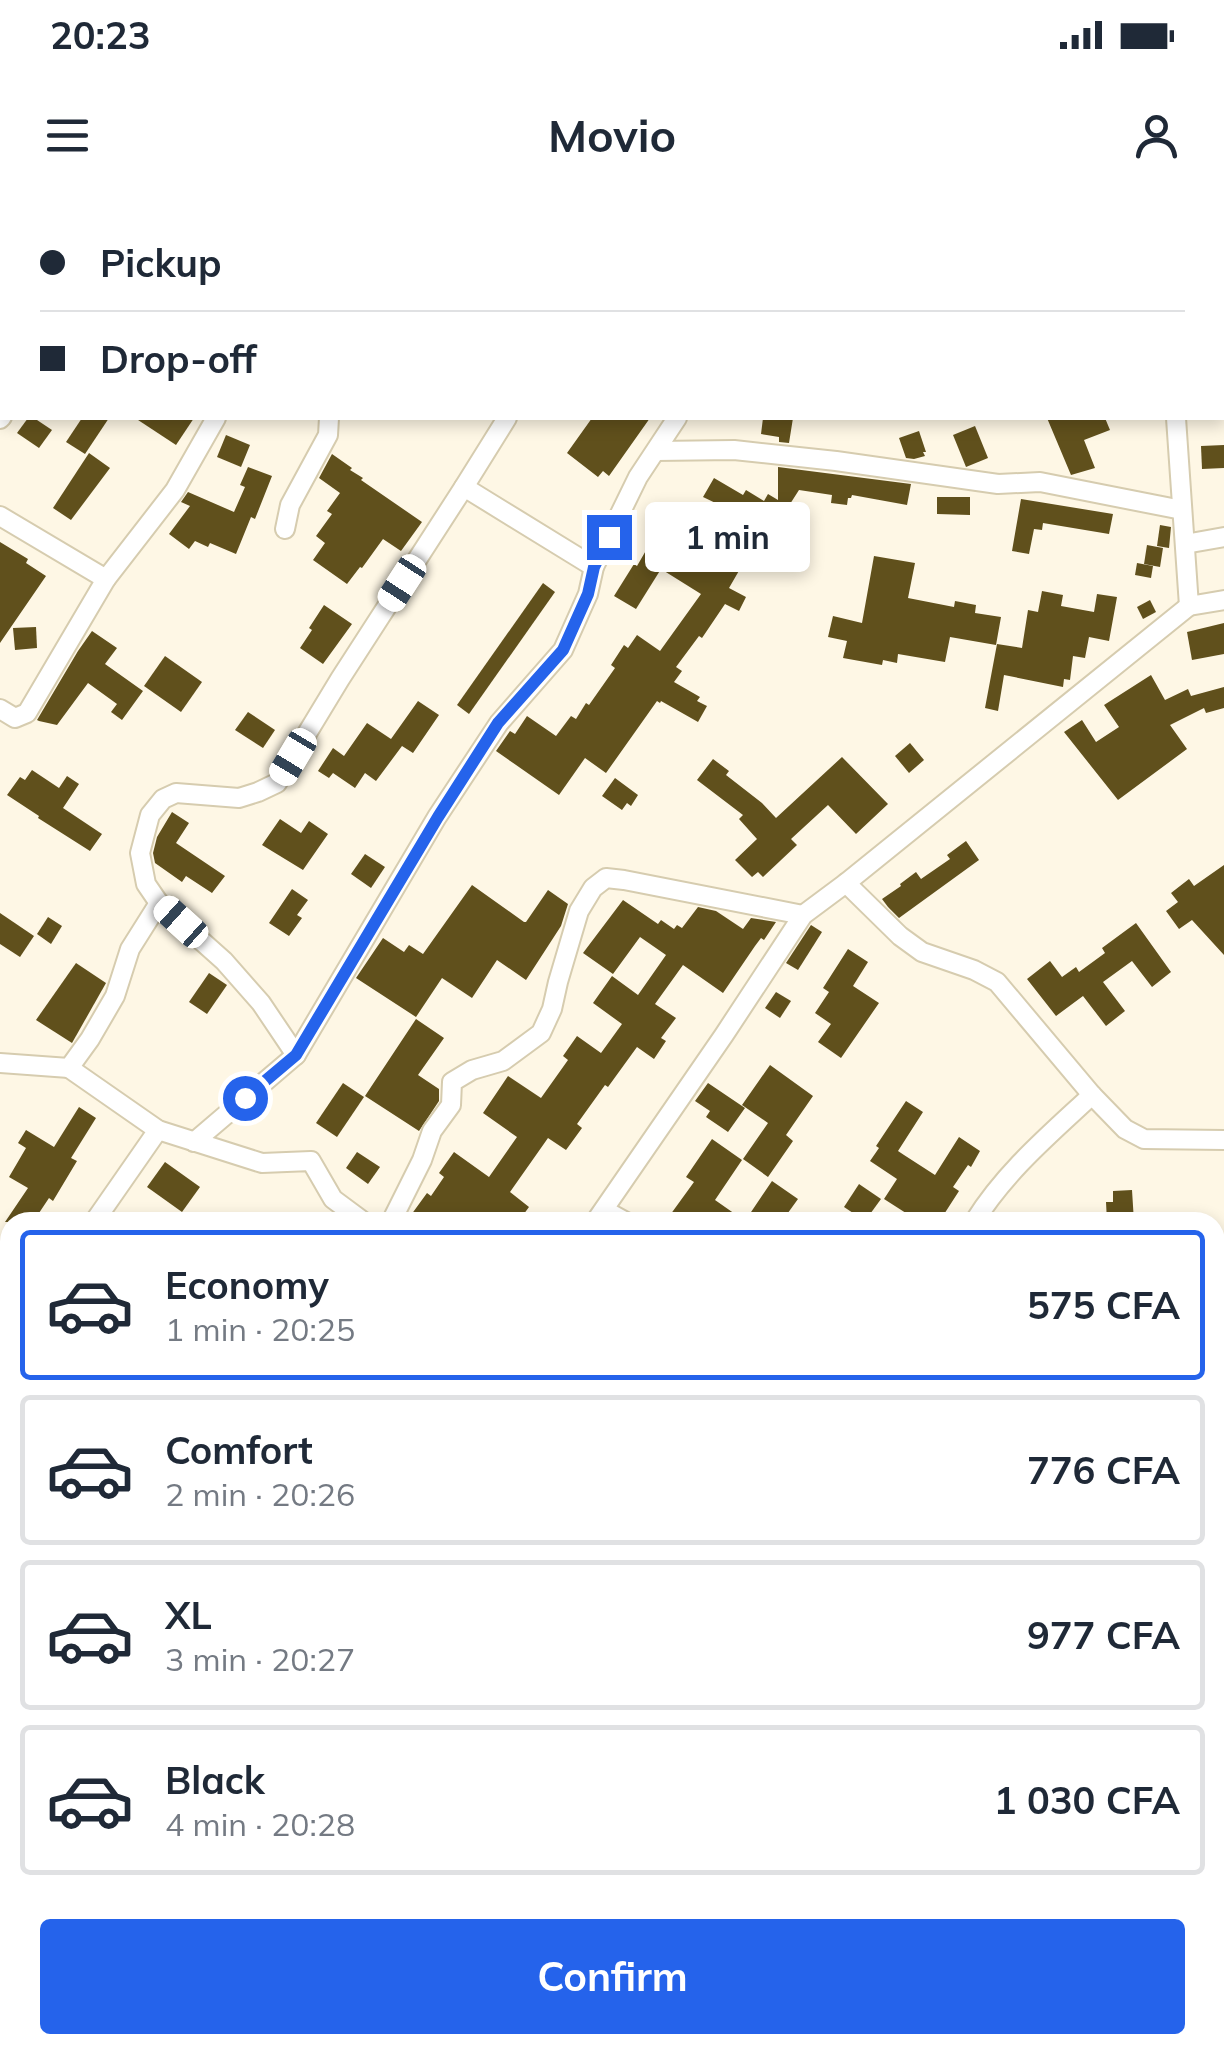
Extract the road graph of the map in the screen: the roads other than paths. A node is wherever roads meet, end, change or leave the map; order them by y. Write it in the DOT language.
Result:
graph roads {
  1 [pos="215,420"];
  2 [pos="329,420"];
  3 [pos="506,420"];
  4 [pos="676,420"];
  5 [pos="1176,420"];
  6 [pos="656,451"];
  7 [pos="464,487"];
  8 [pos="1182,510"];
  9 [pos="0,516"];
  10 [pos="285,529"];
  11 [pos="1224,538"];
  12 [pos="1185,544"];
  13 [pos="594,567"];
  14 [pos="106,579"];
  15 [pos="1224,600"];
  16 [pos="1189,606"];
  17 [pos="0,709"];
  18 [pos="846,883"];
  19 [pos="159,903"];
  20 [pos="803,915"];
  21 [pos="296,1055"];
  22 [pos="0,1063"];
  23 [pos="70,1068"];
  24 [pos="1092,1096"];
  25 [pos="158,1130"];
  26 [pos="1224,1140"];
  27 [pos="194,1142"];
  28 [pos="101,1212"];
  29 [pos="351,1212"];
  30 [pos="396,1212"];
  31 [pos="602,1212"];
  32 [pos="980,1212"];
  1 -- 14 [label="street"];
  2 -- 10 [label="street"];
  3 -- 7 [label="street"];
  4 -- 6 [label="street"];
  5 -- 8 [label="street"];
  6 -- 8 [label="street"];
  6 -- 13 [label="street"];
  7 -- 13 [label="street"];
  7 -- 19 [label="street"];
  8 -- 12 [label="street"];
  9 -- 14 [label="street"];
  11 -- 12 [label="street"];
  12 -- 16 [label="street"];
  13 -- 21 [label="street"];
  14 -- 17 [label="street"];
  15 -- 16 [label="street"];
  16 -- 18 [label="street"];
  18 -- 20 [label="street"];
  18 -- 24 [label="street"];
  19 -- 21 [label="street"];
  19 -- 23 [label="street"];
  20 -- 30 [label="street"];
  20 -- 31 [label="street"];
  21 -- 27 [label="street"];
  22 -- 23 [label="street"];
  23 -- 25 [label="street"];
  24 -- 26 [label="street"];
  24 -- 32 [label="street"];
  25 -- 27 [label="street"];
  25 -- 28 [label="street"];
  27 -- 29 [label="street"];
}
